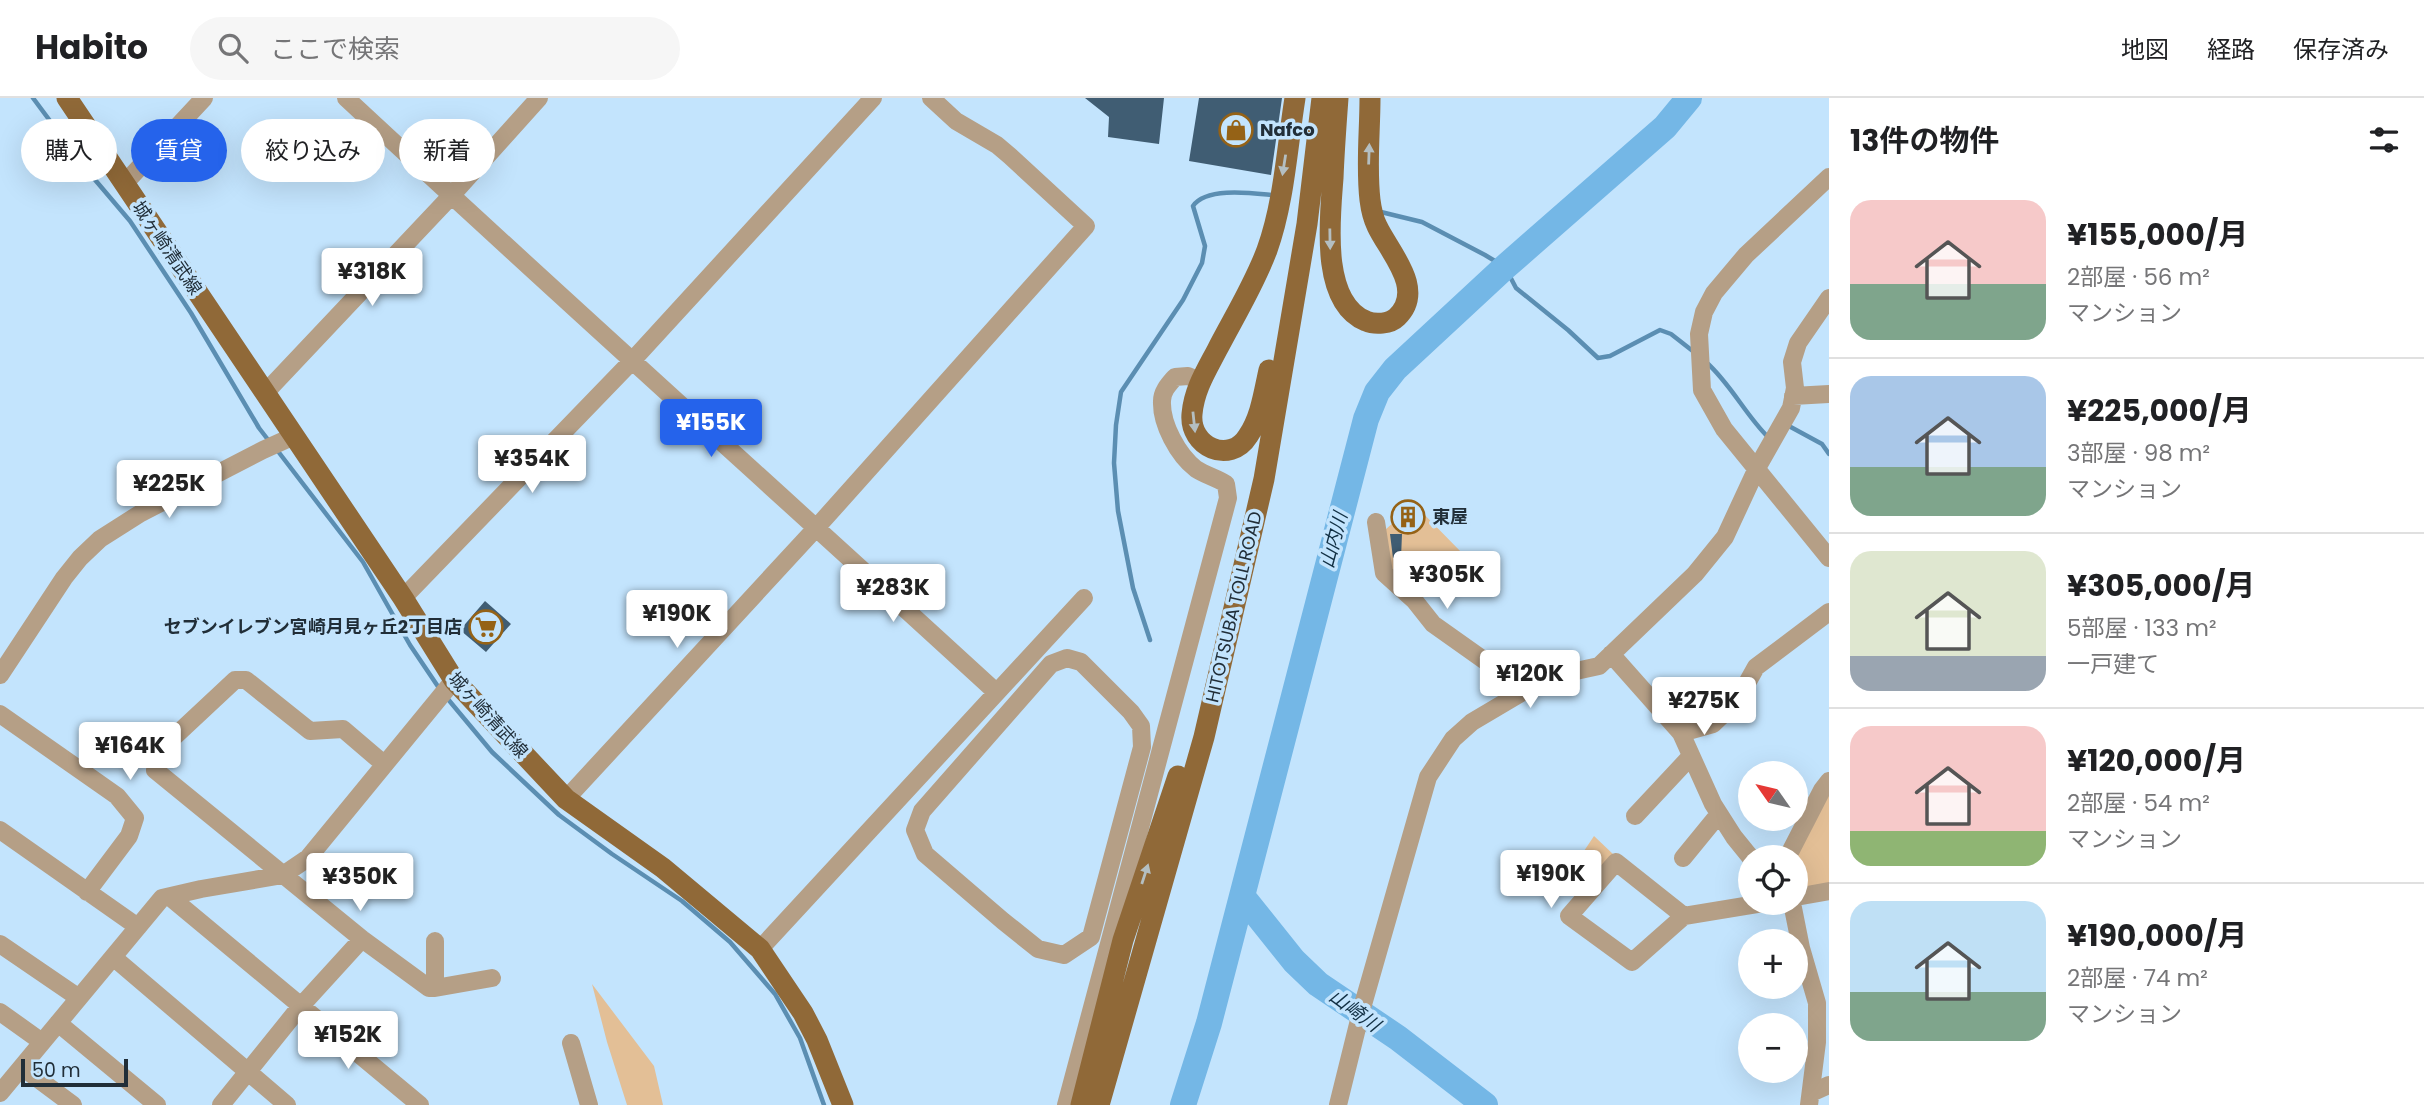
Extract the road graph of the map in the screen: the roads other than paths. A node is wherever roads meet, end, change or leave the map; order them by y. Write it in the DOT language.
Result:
graph roads {
  1 [pos="67,98"];
  2 [pos="204,98"];
  3 [pos="346,98"];
  4 [pos="539,98"];
  5 [pos="873,98"];
  6 [pos="931,98"];
  7 [pos="1295,98"];
  8 [pos="1322,98"];
  9 [pos="1338,98"];
  10 [pos="1370,98"];
  11 [pos="1829,177"];
  12 [pos="1314,178"];
  13 [pos="124,184"];
  14 [pos="451,196"];
  15 [pos="1829,298"];
  16 [pos="631,362"];
  17 [pos="1200,381"];
  18 [pos="265,393"];
  19 [pos="1829,394"];
  20 [pos="1793,396"];
  21 [pos="288,439"];
  22 [pos="1757,468"];
  23 [pos="1376,522"];
  24 [pos="817,527"];
  25 [pos="1829,558"];
  26 [pos="1241,581"];
  27 [pos="403,598"];
  28 [pos="1084,598"];
  29 [pos="1829,612"];
  30 [pos="1611,654"];
  31 [pos="2,669"];
  32 [pos="452,683"];
  33 [pos="996,692"];
  34 [pos="1521,693"];
  35 [pos="983,706"];
  36 [pos="0,714"];
  37 [pos="1000,722"];
  38 [pos="1681,733"];
  39 [pos="1691,756"];
  40 [pos="384,764"];
  41 [pos="1829,781"];
  42 [pos="566,799"];
  43 [pos="1719,814"];
  44 [pos="1635,816"];
  45 [pos="0,830"];
  46 [pos="1740,845"];
  47 [pos="1794,845"];
  48 [pos="1683,858"];
  49 [pos="283,875"];
  50 [pos="1829,891"];
  51 [pos="87,892"];
  52 [pos="1808,895"];
  53 [pos="170,897"];
  54 [pos="1738,907"];
  55 [pos="1794,915"];
  56 [pos="1684,916"];
  57 [pos="138,927"];
  58 [pos="362,939"];
  59 [pos="435,941"];
  60 [pos="0,944"];
  61 [pos="760,949"];
  62 [pos="113,957"];
  63 [pos="492,978"];
  64 [pos="435,988"];
  65 [pos="79,998"];
  66 [pos="300,1007"];
  67 [pos="0,1012"];
  68 [pos="58,1023"];
  69 [pos="42,1042"];
  70 [pos="571,1043"];
  71 [pos="22,1066"];
  72 [pos="249,1072"];
  73 [pos="1829,1085"];
  74 [pos="0,1093"];
  75 [pos="1810,1099"];
  76 [pos="73,1105"];
  77 [pos="157,1105"];
  78 [pos="221,1105"];
  79 [pos="287,1105"];
  80 [pos="420,1105"];
  81 [pos="589,1105"];
  82 [pos="843,1105"];
  83 [pos="1066,1105"];
  84 [pos="1081,1105"];
  85 [pos="1099,1105"];
  86 [pos="1338,1105"];
  1 -- 13 [label="main road, 城ヶ崎清武線"];
  2 -- 13 [label="street"];
  3 -- 14 [label="street"];
  4 -- 14 [label="street"];
  5 -- 16 [label="street"];
  6 -- 24 [label="street"];
  7 -- 17 [label="main road, one-way"];
  8 -- 12 [label="main road, HITOTSUBA TOLL ROAD"];
  9 -- 10 [label="main road, one-way"];
  11 -- 22 [label="street"];
  17 -- 12 [label="main road, one-way"];
  12 -- 26 [label="main road, HITOTSUBA TOLL ROAD"];
  13 -- 18 [label="main road, 城ヶ崎清武線"];
  14 -- 16 [label="street"];
  14 -- 18 [label="street"];
  15 -- 20 [label="street"];
  16 -- 24 [label="street"];
  16 -- 27 [label="street"];
  17 -- 83 [label="street"];
  18 -- 21 [label="main road, 城ヶ崎清武線"];
  19 -- 20 [label="street"];
  20 -- 22 [label="street"];
  21 -- 27 [label="main road, 城ヶ崎清武線"];
  21 -- 31 [label="street"];
  22 -- 25 [label="street"];
  22 -- 30 [label="street"];
  23 -- 34 [label="street"];
  24 -- 33 [label="street"];
  24 -- 42 [label="street"];
  84 -- 26 [label="main road, one-way"];
  26 -- 85 [label="main road, HITOTSUBA TOLL ROAD"];
  27 -- 32 [label="main road, 城ヶ崎清武線"];
  28 -- 33 [label="street"];
  29 -- 38 [label="street"];
  30 -- 34 [label="street"];
  30 -- 38 [label="street"];
  32 -- 40 [label="street"];
  32 -- 42 [label="main road, 城ヶ崎清武線"];
  33 -- 35 [label="street"];
  34 -- 86 [label="street"];
  35 -- 37 [label="street"];
  35 -- 61 [label="street"];
  36 -- 51 [label="street"];
  37 -- 37 [label="street"];
  38 -- 39 [label="street"];
  39 -- 43 [label="street"];
  39 -- 44 [label="street"];
  40 -- 49 [label="street"];
  40 -- 49 [label="street"];
  41 -- 47 [label="street"];
  42 -- 61 [label="main road, 城ヶ崎清武線"];
  43 -- 46 [label="street"];
  43 -- 48 [label="street"];
  45 -- 51 [label="street"];
  49 -- 53 [label="street"];
  49 -- 58 [label="street"];
  50 -- 52 [label="street"];
  51 -- 57 [label="street"];
  53 -- 57 [label="street"];
  53 -- 66 [label="street"];
  54 -- 56 [label="street"];
  55 -- 75 [label="street"];
  56 -- 56 [label="street"];
  57 -- 62 [label="street"];
  58 -- 64 [label="street"];
  58 -- 66 [label="street"];
  59 -- 64 [label="street"];
  60 -- 65 [label="street"];
  61 -- 82 [label="main road, 城ヶ崎清武線"];
  62 -- 65 [label="street"];
  62 -- 72 [label="street"];
  63 -- 64 [label="street"];
  65 -- 68 [label="street"];
  66 -- 72 [label="street"];
  66 -- 80 [label="street"];
  67 -- 69 [label="street"];
  68 -- 69 [label="street"];
  68 -- 77 [label="street"];
  69 -- 71 [label="street"];
  70 -- 81 [label="street"];
  71 -- 74 [label="street"];
  71 -- 76 [label="street"];
  72 -- 78 [label="street"];
  72 -- 79 [label="street"];
  73 -- 75 [label="street"];
}
